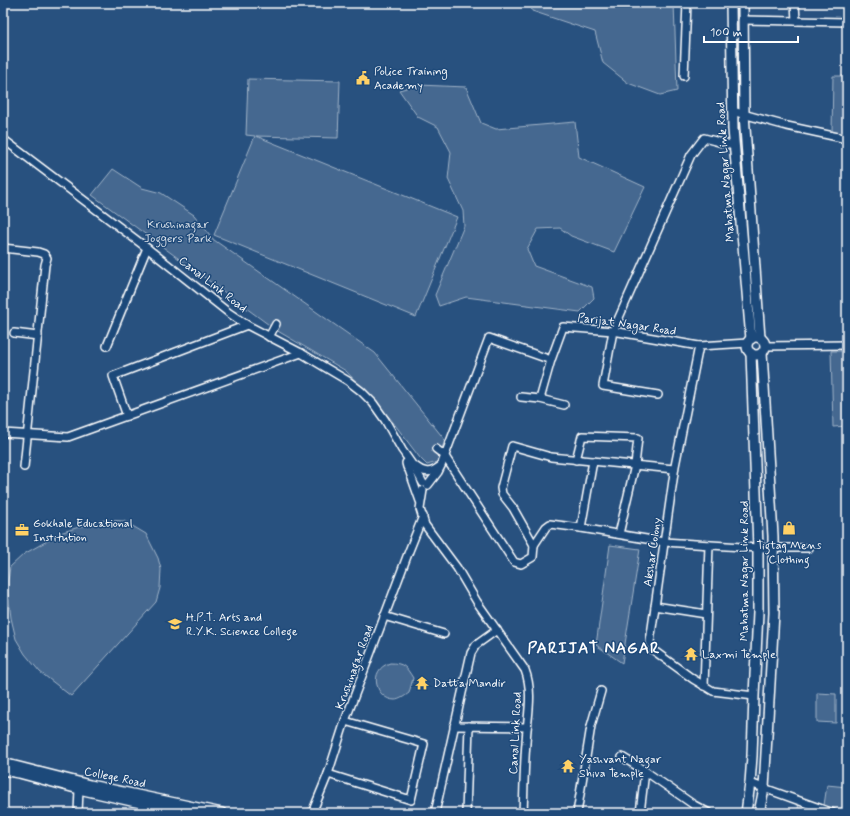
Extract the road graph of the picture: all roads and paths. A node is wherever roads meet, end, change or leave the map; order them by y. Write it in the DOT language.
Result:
graph roads {
  1 [pos="687,3"];
  2 [pos="730,3"];
  3 [pos="742,3"];
  4 [pos="796,3"];
  5 [pos="846,3"];
  6 [pos="743,20"];
  7 [pos="796,21"];
  8 [pos="847,22"];
  9 [pos="684,76"];
  10 [pos="732,111"];
  11 [pos="744,114"];
  12 [pos="3,139"];
  13 [pos="847,139"];
  14 [pos="734,146"];
  15 [pos="3,248"];
  16 [pos="147,248"];
  17 [pos="276,324"];
  18 [pos="247,325"];
  19 [pos="613,331"];
  20 [pos="14,333"];
  21 [pos="38,336"];
  22 [pos="269,337"];
  23 [pos="753,340"];
  24 [pos="847,345"];
  25 [pos="107,346"];
  26 [pos="699,346"];
  27 [pos="764,350"];
  28 [pos="301,353"];
  29 [pos="751,353"];
  30 [pos="551,360"];
  31 [pos="658,395"];
  32 [pos="520,397"];
  33 [pos="540,399"];
  34 [pos="564,405"];
  35 [pos="127,416"];
  36 [pos="3,433"];
  37 [pos="28,435"];
  38 [pos="436,449"];
  39 [pos="444,455"];
  40 [pos="576,460"];
  41 [pos="593,462"];
  42 [pos="409,465"];
  43 [pos="635,465"];
  44 [pos="24,467"];
  45 [pos="438,468"];
  46 [pos="674,469"];
  47 [pos="424,486"];
  48 [pos="422,507"];
  49 [pos="422,517"];
  50 [pos="581,528"];
  51 [pos="418,529"];
  52 [pos="619,534"];
  53 [pos="435,538"];
  54 [pos="664,542"];
  55 [pos="534,545"];
  56 [pos="709,545"];
  57 [pos="758,548"];
  58 [pos="773,548"];
  59 [pos="810,548"];
  60 [pos="655,606"];
  61 [pos="706,614"];
  62 [pos="384,616"];
  63 [pos="497,630"];
  64 [pos="444,634"];
  65 [pos="704,686"];
  66 [pos="601,691"];
  67 [pos="754,696"];
  68 [pos="345,721"];
  69 [pos="454,726"];
  70 [pos="469,726"];
  71 [pos="527,727"];
  72 [pos="622,757"];
  73 [pos="3,763"];
  74 [pos="3,770"];
  75 [pos="645,771"];
  76 [pos="328,774"];
  77 [pos="750,783"];
  78 [pos="764,788"];
  79 [pos="79,789"];
  80 [pos="694,805"];
  81 [pos="78,813"];
  82 [pos="184,813"];
  83 [pos="222,813"];
  84 [pos="312,813"];
  85 [pos="435,813"];
  86 [pos="466,813"];
  87 [pos="523,813"];
  88 [pos="577,813"];
  89 [pos="640,813"];
  90 [pos="692,813"];
  91 [pos="709,813"];
  92 [pos="746,813"];
  93 [pos="759,813"];
  94 [pos="833,813"];
  1 -- 9 [label="street"];
  2 -- 10 [label="main road, Mahatma Nagar Link Road"];
  3 -- 6 [label="main road, Mahatma Nagar Link Road"];
  4 -- 7 [label="street"];
  5 -- 8 [label="street"];
  6 -- 7 [label="street"];
  6 -- 11 [label="main road, Mahatma Nagar Link Road"];
  7 -- 8 [label="street"];
  10 -- 11 [label="street"];
  10 -- 14 [label="main road, Mahatma Nagar Link Road"];
  11 -- 13 [label="street"];
  11 -- 23 [label="main road, Mahatma Nagar Link Road"];
  12 -- 16 [label="street, Canal Link Road"];
  14 -- 19 [label="street"];
  14 -- 23 [label="main road, Mahatma Nagar Link Road"];
  15 -- 21 [label="street"];
  16 -- 18 [label="street, Canal Link Road"];
  16 -- 25 [label="street"];
  17 -- 22 [label="street"];
  18 -- 22 [label="street, Canal Link Road"];
  18 -- 35 [label="street"];
  19 -- 26 [label="street, Parijat Nagar Road"];
  19 -- 30 [label="street, Parijat Nagar Road"];
  19 -- 31 [label="street"];
  20 -- 21 [label="street"];
  21 -- 37 [label="street"];
  22 -- 28 [label="street, Canal Link Road"];
  23 -- 26 [label="street, Parijat Nagar Road"];
  23 -- 27 [label="main road"];
  23 -- 29 [label="main road"];
  24 -- 27 [label="street"];
  26 -- 46 [label="street, Akshar Colony"];
  27 -- 29 [label="main road"];
  27 -- 58 [label="main road"];
  28 -- 35 [label="street"];
  28 -- 42 [label="street, Canal Link Road"];
  29 -- 57 [label="main road, Mahatma Nagar Link Road"];
  30 -- 33 [label="street"];
  30 -- 39 [label="street"];
  32 -- 33 [label="street"];
  33 -- 34 [label="street"];
  35 -- 37 [label="street"];
  36 -- 37 [label="street"];
  37 -- 44 [label="street"];
  38 -- 39 [label="street"];
  39 -- 45 [label="street"];
  39 -- 55 [label="street"];
  40 -- 41 [label="street"];
  40 -- 43 [label="street"];
  40 -- 55 [label="street"];
  41 -- 43 [label="street"];
  41 -- 50 [label="street"];
  42 -- 45 [label="street"];
  42 -- 47 [label="street"];
  42 -- 48 [label="street, Canal Link Road"];
  43 -- 46 [label="street"];
  43 -- 52 [label="street"];
  45 -- 47 [label="street"];
  46 -- 54 [label="street, Akshar Colony"];
  47 -- 48 [label="street, Canal Link Road"];
  48 -- 49 [label="street, Canal Link Road"];
  48 -- 51 [label="street"];
  48 -- 53 [label="street, Canal Link Road"];
  49 -- 51 [label="street"];
  49 -- 53 [label="street, Canal Link Road"];
  50 -- 52 [label="street"];
  50 -- 55 [label="street"];
  51 -- 62 [label="street, Krushinagar Road"];
  52 -- 54 [label="street"];
  53 -- 63 [label="street, Canal Link Road"];
  54 -- 56 [label="street"];
  54 -- 60 [label="street, Akshar Colony"];
  56 -- 57 [label="street"];
  56 -- 61 [label="street"];
  57 -- 58 [label="street"];
  57 -- 67 [label="main road, Mahatma Nagar Link Road"];
  58 -- 59 [label="street"];
  58 -- 78 [label="main road"];
  60 -- 61 [label="street"];
  60 -- 65 [label="street, Akshar Colony"];
  61 -- 65 [label="street"];
  62 -- 64 [label="street"];
  62 -- 68 [label="street, Krushinagar Road"];
  63 -- 69 [label="street"];
  63 -- 71 [label="street, Canal Link Road"];
  65 -- 67 [label="street, Akshar Colony"];
  66 -- 88 [label="street"];
  67 -- 77 [label="main road, Mahatma Nagar Link Road"];
  68 -- 76 [label="street, Krushinagar Road"];
  68 -- 76 [label="street"];
  69 -- 70 [label="street"];
  69 -- 85 [label="street"];
  70 -- 71 [label="street"];
  70 -- 86 [label="street"];
  71 -- 87 [label="street, Canal Link Road"];
  72 -- 75 [label="street"];
  73 -- 83 [label="main road, College Road"];
  74 -- 79 [label="main road, College Road"];
  75 -- 80 [label="street"];
  75 -- 89 [label="street"];
  76 -- 84 [label="street, Krushinagar Road"];
  77 -- 78 [label="street"];
  77 -- 92 [label="main road, Mahatma Nagar Link Road"];
  78 -- 93 [label="main road"];
  78 -- 94 [label="street"];
  79 -- 81 [label="street"];
  79 -- 82 [label="main road, College Road"];
  80 -- 90 [label="street"];
  80 -- 91 [label="street"];
}
